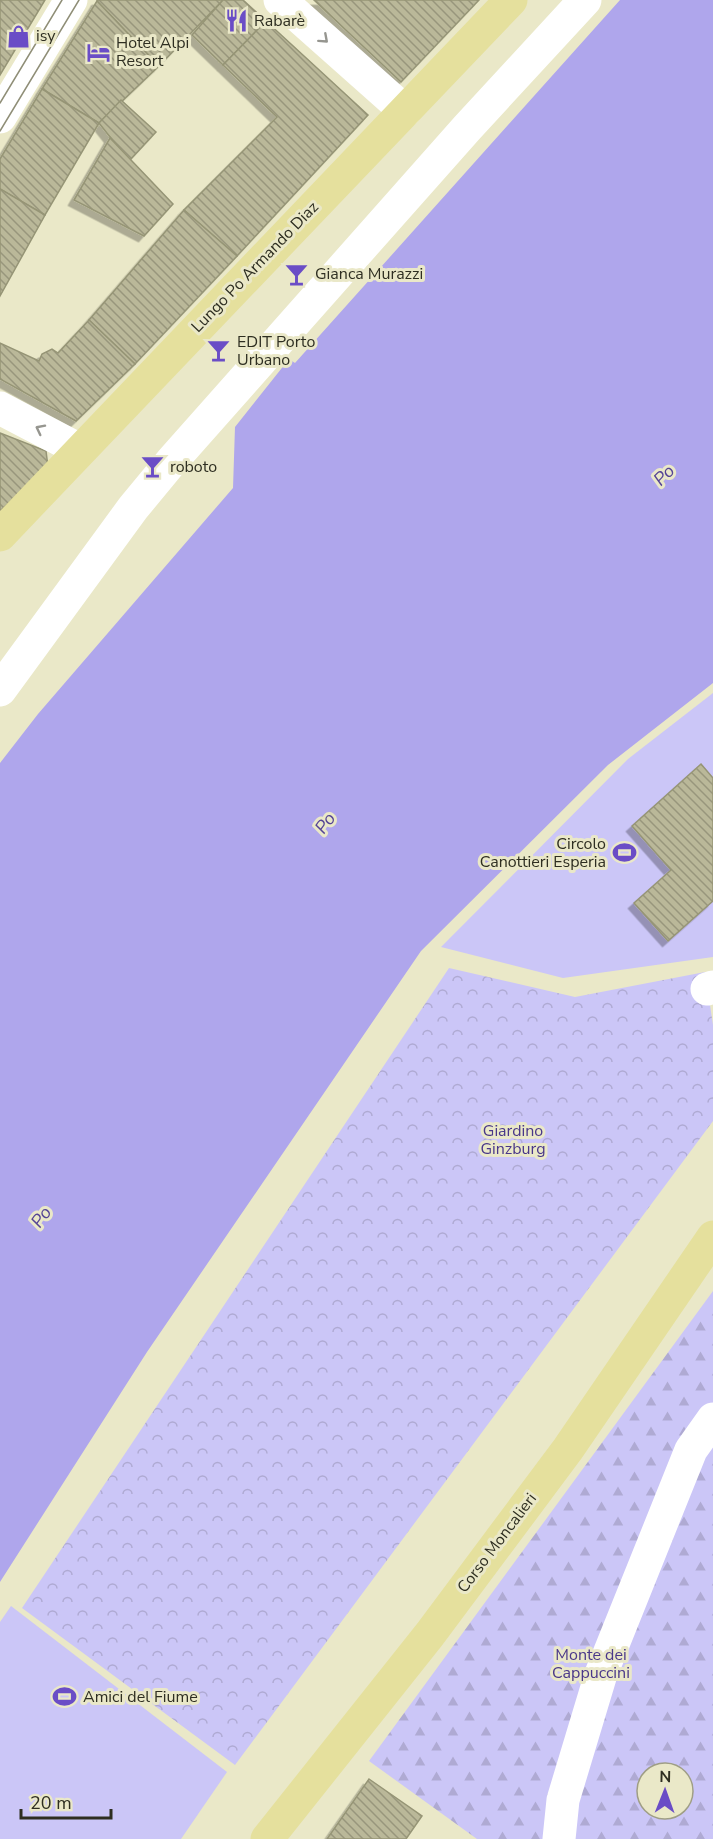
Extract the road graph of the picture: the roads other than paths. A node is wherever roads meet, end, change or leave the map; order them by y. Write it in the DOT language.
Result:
graph roads {
  1 [pos="71,0"];
  2 [pos="280,0"];
  3 [pos="511,0"];
  4 [pos="585,0"];
  5 [pos="405,111"];
  6 [pos="0,117"];
  7 [pos="0,408"];
  8 [pos="80,450"];
  9 [pos="0,535"];
  10 [pos="0,690"];
  11 [pos="713,1237"];
  12 [pos="713,1419"];
  13 [pos="267,1839"];
  14 [pos="559,1839"];
  1 -- 6 [label="street"];
  2 -- 5 [label="street, one-way"];
  3 -- 5 [label="main road, Lungo Po Armando Diaz"];
  4 -- 10 [label="street"];
  5 -- 8 [label="main road, Lungo Po Armando Diaz"];
  8 -- 7 [label="street, one-way"];
  8 -- 9 [label="main road, Lungo Po Armando Diaz"];
  11 -- 13 [label="main road, Corso Moncalieri"];
  12 -- 14 [label="street"];
}
